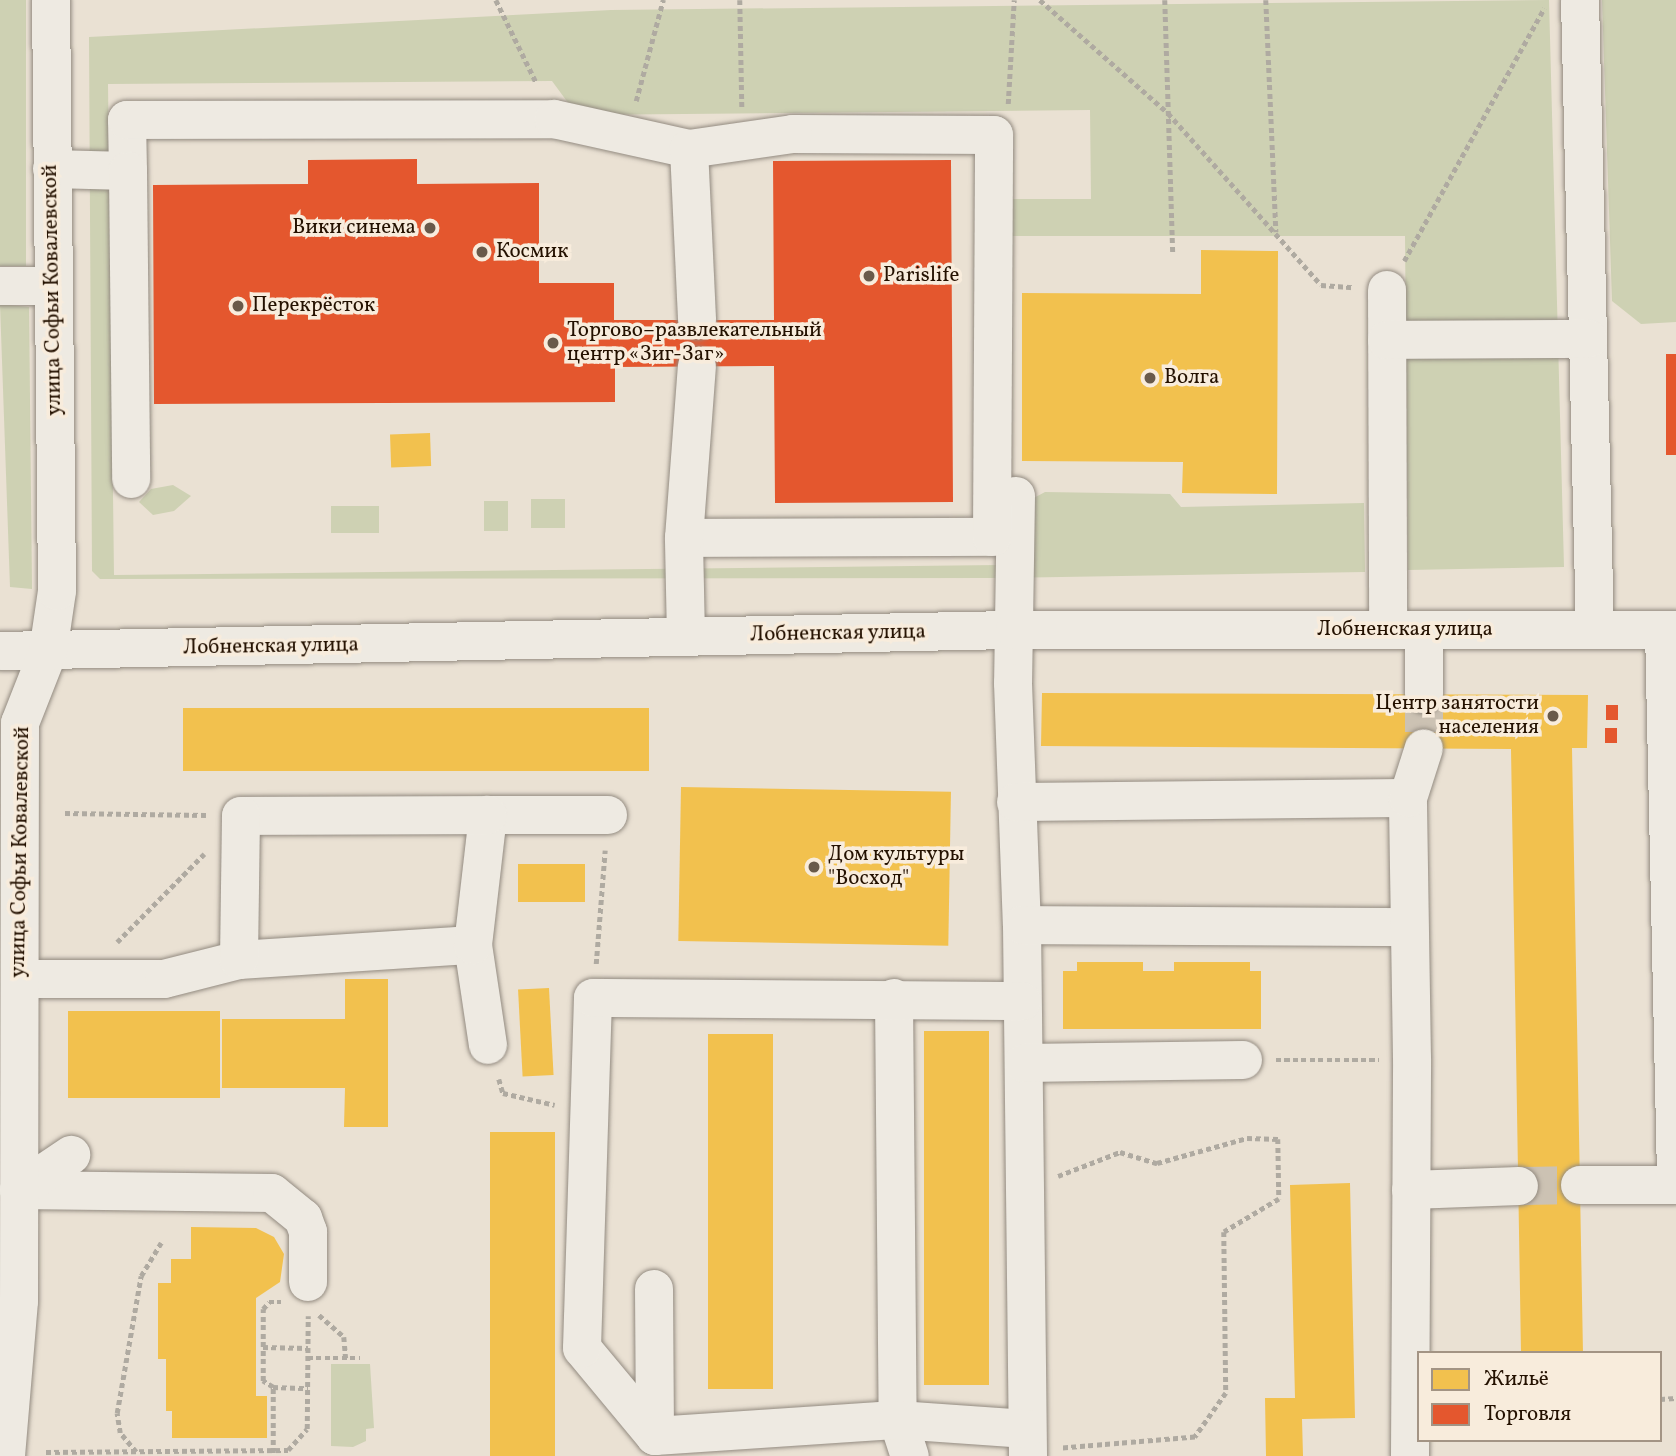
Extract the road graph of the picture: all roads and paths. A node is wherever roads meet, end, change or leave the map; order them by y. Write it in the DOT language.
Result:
graph roads {
  1 [pos="51,0"];
  2 [pos="496,0"];
  3 [pos="663,0"];
  4 [pos="740,0"];
  5 [pos="1014,0"];
  6 [pos="1040,0"];
  7 [pos="1165,0"];
  8 [pos="1266,0"];
  9 [pos="1549,0"];
  10 [pos="1580,0"];
  11 [pos="1168,113"];
  12 [pos="554,118"];
  13 [pos="627,135"];
  14 [pos="994,135"];
  15 [pos="743,142"];
  16 [pos="690,149"];
  17 [pos="52,169"];
  18 [pos="128,171"];
  19 [pos="1276,232"];
  20 [pos="1173,254"];
  21 [pos="0,286"];
  22 [pos="53,286"];
  23 [pos="1387,290"];
  24 [pos="697,320"];
  25 [pos="1588,339"];
  26 [pos="1387,340"];
  27 [pos="697,366"];
  28 [pos="1016,475"];
  29 [pos="131,479"];
  30 [pos="684,538"];
  31 [pos="1015,630"];
  32 [pos="1406,630"];
  33 [pos="1595,630"];
  34 [pos="1670,630"];
  35 [pos="686,637"];
  36 [pos="0,651"];
  37 [pos="48,652"];
  38 [pos="1424,694"];
  39 [pos="1424,748"];
  40 [pos="1408,798"];
  41 [pos="1016,803"];
  42 [pos="65,813"];
  43 [pos="488,814"];
  44 [pos="608,814"];
  45 [pos="242,816"];
  46 [pos="1022,925"];
  47 [pos="1409,927"];
  48 [pos="472,945"];
  49 [pos="239,960"];
  50 [pos="20,979"];
  51 [pos="81,979"];
  52 [pos="593,998"];
  53 [pos="894,998"];
  54 [pos="1022,1002"];
  55 [pos="488,1045"];
  56 [pos="1412,1059"];
  57 [pos="1243,1060"];
  58 [pos="1024,1063"];
  59 [pos="590,1113"];
  60 [pos="71,1154"];
  61 [pos="1676,1176"];
  62 [pos="1580,1185"];
  63 [pos="1676,1185"];
  64 [pos="1519,1186"];
  65 [pos="19,1189"];
  66 [pos="1025,1189"];
  67 [pos="1411,1189"];
  68 [pos="161,1243"];
  69 [pos="654,1289"];
  70 [pos="309,1292"];
  71 [pos="263,1347"];
  72 [pos="308,1348"];
  73 [pos="308,1358"];
  74 [pos="346,1359"];
  75 [pos="360,1359"];
  76 [pos="273,1387"];
  77 [pos="308,1388"];
  78 [pos="898,1420"];
  79 [pos="655,1436"];
  80 [pos="704,1444"];
  81 [pos="1028,1445"];
  82 [pos="46,1452"];
  83 [pos="137,1452"];
  84 [pos="273,1452"];
  85 [pos="6,1456"];
  86 [pos="910,1456"];
  87 [pos="1410,1456"];
  1 -- 17 [label="street, улица Софьи Ковалевской"];
  2 -- 12 [label="path"];
  3 -- 13 [label="path"];
  4 -- 15 [label="path"];
  5 -- 14 [label="path"];
  6 -- 11 [label="path"];
  7 -- 11 [label="path"];
  8 -- 19 [label="path"];
  9 -- 23 [label="path"];
  10 -- 25 [label="street"];
  11 -- 19 [label="path"];
  11 -- 20 [label="path"];
  12 -- 13 [label="street"];
  12 -- 18 [label="street"];
  13 -- 16 [label="street"];
  14 -- 15 [label="street"];
  14 -- 30 [label="street"];
  15 -- 16 [label="street"];
  16 -- 24 [label="street"];
  17 -- 18 [label="street"];
  17 -- 22 [label="street, улица Софьи Ковалевской"];
  18 -- 29 [label="street"];
  19 -- 23 [label="path"];
  21 -- 22 [label="street"];
  22 -- 37 [label="street, улица Софьи Ковалевской"];
  23 -- 26 [label="street"];
  25 -- 26 [label="street"];
  25 -- 33 [label="street"];
  26 -- 32 [label="street"];
  27 -- 30 [label="street"];
  28 -- 31 [label="street"];
  30 -- 35 [label="street"];
  31 -- 32 [label="street, Лобненская улица"];
  31 -- 35 [label="street, Лобненская улица"];
  31 -- 41 [label="street"];
  32 -- 33 [label="street, Лобненская улица"];
  32 -- 38 [label="street"];
  33 -- 34 [label="street, Лобненская улица"];
  34 -- 61 [label="street"];
  35 -- 37 [label="street, Лобненская улица"];
  36 -- 37 [label="street, Лобненская улица"];
  37 -- 50 [label="street, улица Софьи Ковалевской"];
  39 -- 40 [label="street"];
  40 -- 41 [label="street"];
  40 -- 47 [label="street"];
  41 -- 46 [label="street"];
  42 -- 45 [label="path"];
  43 -- 44 [label="street"];
  43 -- 45 [label="street"];
  43 -- 48 [label="street"];
  44 -- 52 [label="path"];
  45 -- 49 [label="street"];
  45 -- 51 [label="path"];
  46 -- 47 [label="street"];
  46 -- 54 [label="street"];
  47 -- 56 [label="street"];
  48 -- 49 [label="street"];
  48 -- 55 [label="street"];
  49 -- 51 [label="street"];
  50 -- 51 [label="street"];
  50 -- 65 [label="street, улица Софьи Ковалевской"];
  52 -- 53 [label="street"];
  52 -- 59 [label="street"];
  53 -- 54 [label="street"];
  53 -- 78 [label="street"];
  54 -- 58 [label="street"];
  55 -- 59 [label="path"];
  56 -- 57 [label="path"];
  56 -- 67 [label="street"];
  57 -- 58 [label="street"];
  58 -- 66 [label="street"];
  59 -- 79 [label="street"];
  60 -- 65 [label="street"];
  62 -- 63 [label="street"];
  64 -- 67 [label="street"];
  65 -- 70 [label="street"];
  65 -- 85 [label="street, улица Софьи Ковалевской"];
  66 -- 81 [label="street"];
  66 -- 81 [label="path"];
  67 -- 87 [label="street"];
  68 -- 83 [label="path"];
  69 -- 79 [label="street"];
  70 -- 71 [label="path"];
  70 -- 72 [label="path"];
  70 -- 74 [label="path"];
  71 -- 72 [label="path"];
  71 -- 76 [label="path"];
  72 -- 73 [label="path"];
  73 -- 74 [label="path"];
  73 -- 77 [label="path"];
  74 -- 75 [label="path"];
  76 -- 77 [label="path"];
  76 -- 84 [label="path"];
  77 -- 84 [label="path"];
  78 -- 80 [label="street"];
  78 -- 81 [label="street"];
  78 -- 86 [label="street"];
  79 -- 80 [label="street"];
  82 -- 83 [label="path"];
  83 -- 84 [label="path"];
}
